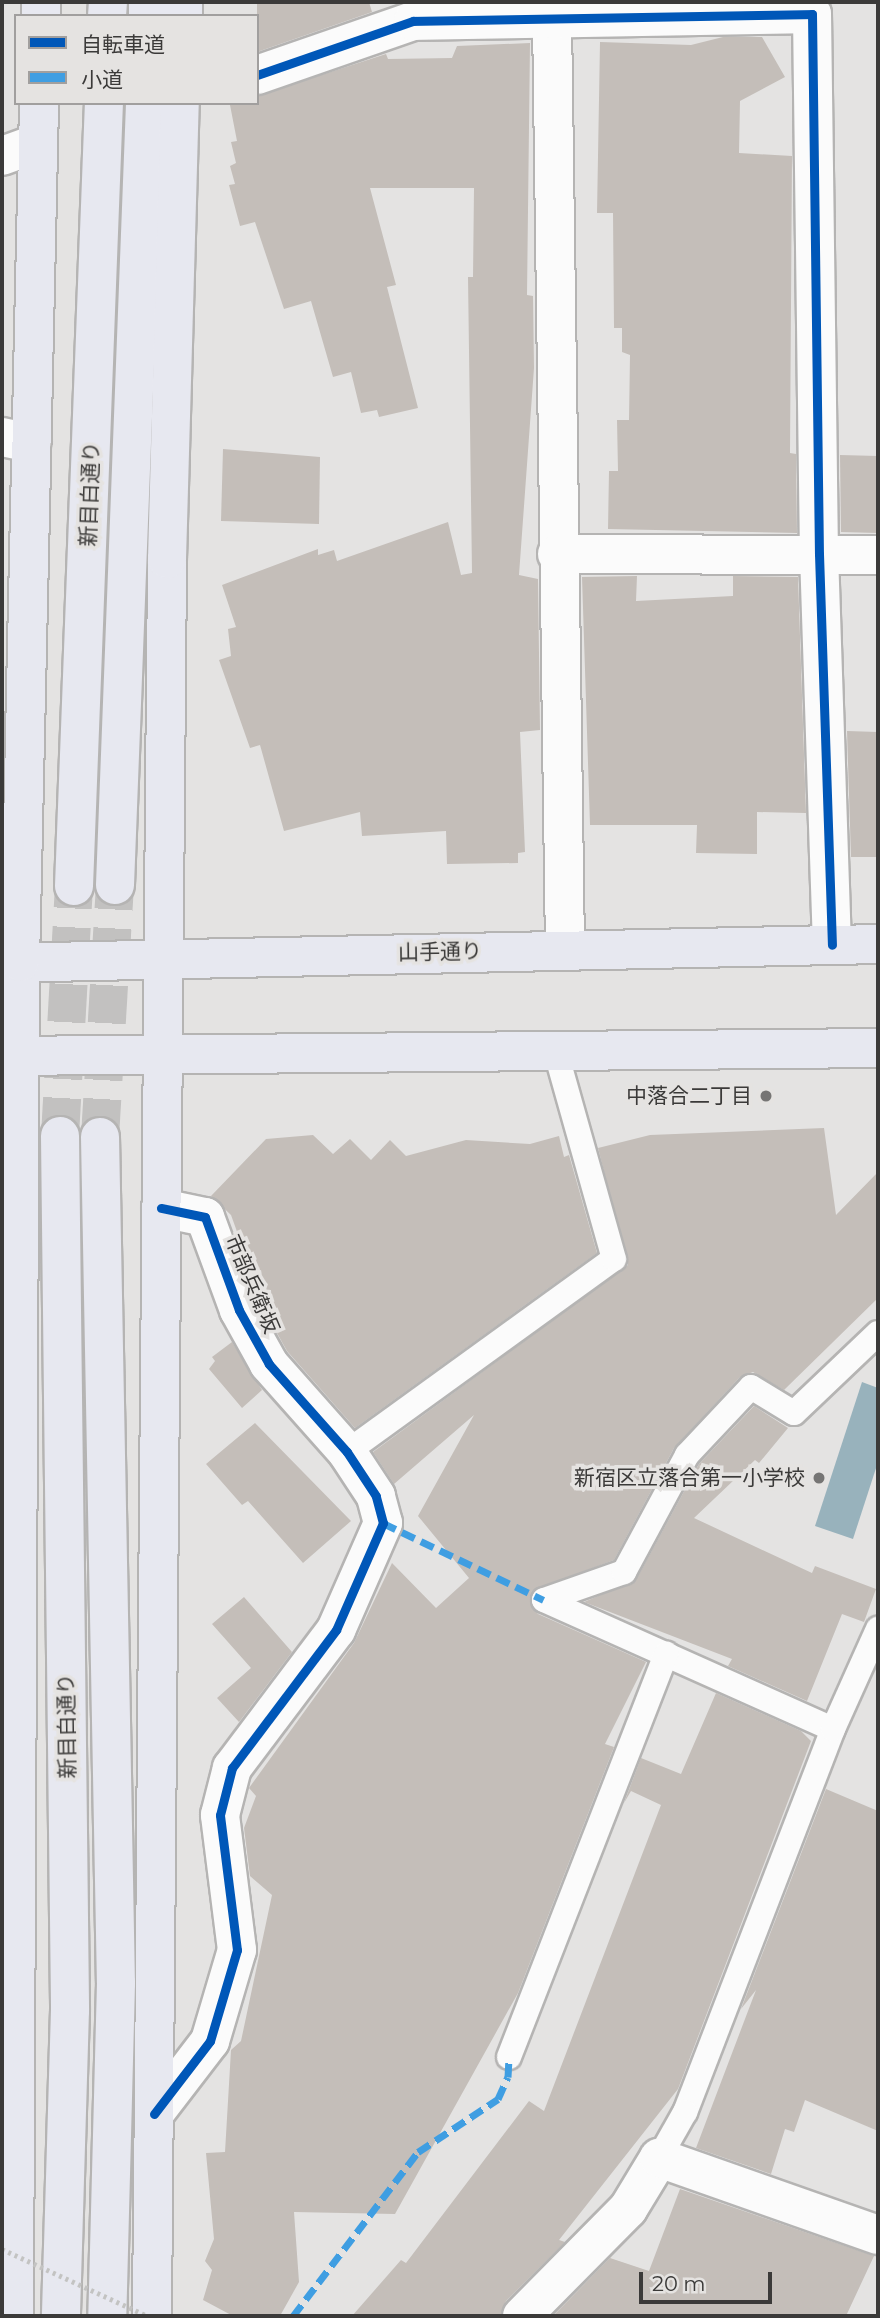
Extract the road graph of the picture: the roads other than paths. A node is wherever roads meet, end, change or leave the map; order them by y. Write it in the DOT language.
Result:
graph roads {
  1 [pos="552,18"];
  2 [pos="259,74"];
  3 [pos="39,105"];
  4 [pos="104,105"];
  5 [pos="145,105"];
  6 [pos="180,105"];
  7 [pos="38,144"];
  8 [pos="2,156"];
  9 [pos="17,440"];
  10 [pos="557,554"];
  11 [pos="819,554"];
  12 [pos="878,555"];
  13 [pos="115,885"];
  14 [pos="74,886"];
  15 [pos="878,944"];
  16 [pos="832,945"];
  17 [pos="565,950"];
  18 [pos="164,959"];
  19 [pos="11,963"];
  20 [pos="878,1048"];
  21 [pos="556,1053"];
  22 [pos="11,1056"];
  23 [pos="164,1058"];
  24 [pos="60,1136"];
  25 [pos="100,1137"];
  26 [pos="161,1208"];
  27 [pos="878,1333"];
  28 [pos="347,1452"];
  29 [pos="878,1629"];
  30 [pos="666,1654"];
  31 [pos="833,1730"];
  32 [pos="509,2057"];
  33 [pos="8,2095"];
  34 [pos="153,2115"];
  35 [pos="659,2158"];
  36 [pos="878,2235"];
  37 [pos="14,2316"];
  38 [pos="61,2316"];
  39 [pos="107,2316"];
  40 [pos="150,2316"];
  41 [pos="522,2316"];
  1 -- 2 [label="street"];
  1 -- 10 [label="street"];
  1 -- 11 [label="street"];
  3 -- 7 [label="main road"];
  4 -- 14 [label="main road, 新目白通り"];
  5 -- 13 [label="main road, 新目白通り"];
  6 -- 18 [label="main road"];
  7 -- 8 [label="street"];
  7 -- 9 [label="main road"];
  9 -- 19 [label="main road"];
  10 -- 11 [label="street"];
  10 -- 17 [label="street"];
  11 -- 12 [label="street"];
  11 -- 16 [label="street"];
  15 -- 16 [label="main road, 山手通り"];
  16 -- 17 [label="main road, 山手通り"];
  17 -- 18 [label="main road, 山手通り"];
  18 -- 19 [label="main road, 山手通り"];
  18 -- 23 [label="main road"];
  19 -- 22 [label="main road"];
  20 -- 21 [label="main road"];
  21 -- 23 [label="main road"];
  21 -- 28 [label="lane"];
  22 -- 23 [label="main road"];
  22 -- 33 [label="main road"];
  23 -- 26 [label="main road"];
  24 -- 38 [label="main road, 新目白通り"];
  25 -- 39 [label="main road"];
  26 -- 28 [label="street, 市部兵衛坂"];
  26 -- 34 [label="main road"];
  27 -- 30 [label="lane"];
  28 -- 34 [label="street, 市部兵衛坂"];
  29 -- 31 [label="lane"];
  30 -- 31 [label="lane"];
  30 -- 32 [label="lane"];
  31 -- 35 [label="lane"];
  33 -- 37 [label="main road"];
  34 -- 40 [label="main road"];
  35 -- 36 [label="street"];
  35 -- 41 [label="street"];
}
